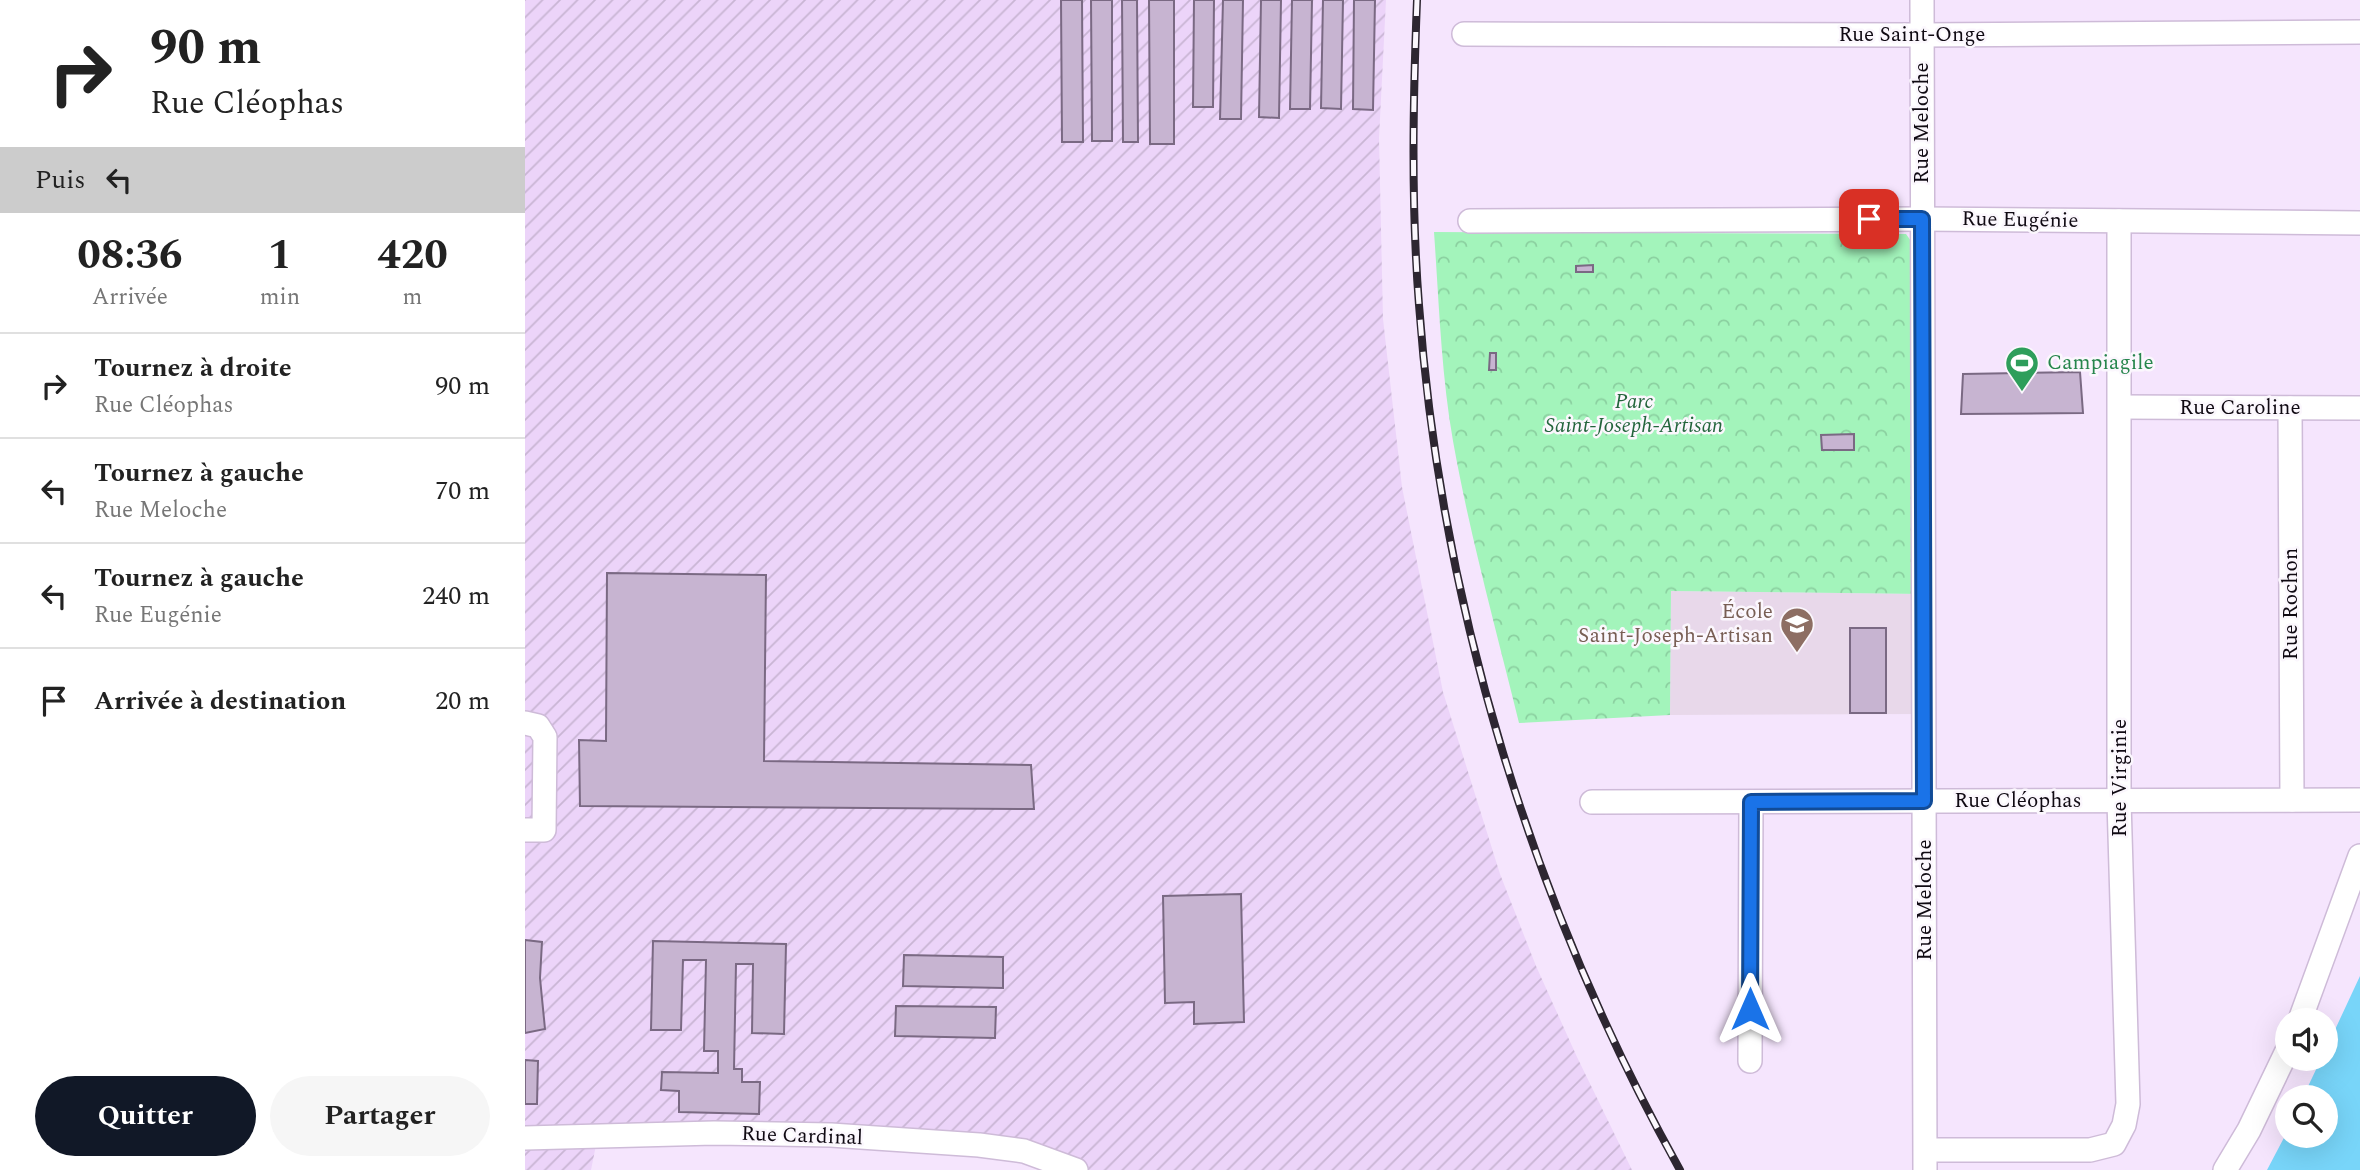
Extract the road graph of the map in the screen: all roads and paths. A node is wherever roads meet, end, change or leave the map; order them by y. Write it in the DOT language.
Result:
graph roads {
  1 [pos="1922,0"];
  2 [pos="2360,32"];
  3 [pos="1464,34"];
  4 [pos="1922,35"];
  5 [pos="1922,219"];
  6 [pos="1470,221"];
  7 [pos="2119,221"];
  8 [pos="2360,223"];
  9 [pos="2120,407"];
  10 [pos="2290,408"];
  11 [pos="2360,408"];
  12 [pos="525,723"];
  13 [pos="2293,800"];
  14 [pos="2360,800"];
  15 [pos="1924,801"];
  16 [pos="2119,801"];
  17 [pos="1592,802"];
  18 [pos="1751,802"];
  19 [pos="534,830"];
  20 [pos="2360,856"];
  21 [pos="2304,1008"];
  22 [pos="1750,1061"];
  23 [pos="2278,1071"];
  24 [pos="525,1138"];
  25 [pos="1925,1160"];
  26 [pos="1076,1170"];
  27 [pos="2225,1170"];
  1 -- 4 [label="street, Rue Meloche"];
  2 -- 4 [label="street, Rue Saint-Onge"];
  3 -- 4 [label="street, Rue Saint-Onge"];
  4 -- 5 [label="street, Rue Meloche"];
  5 -- 6 [label="street, Rue Eugénie"];
  5 -- 7 [label="street, Rue Eugénie"];
  5 -- 15 [label="street, Rue Meloche"];
  7 -- 8 [label="street, Rue Eugénie"];
  7 -- 9 [label="street, Rue Virginie"];
  9 -- 10 [label="street, Rue Caroline"];
  9 -- 16 [label="street, Rue Virginie"];
  10 -- 11 [label="street, Rue Caroline"];
  10 -- 13 [label="street, Rue Rochon"];
  12 -- 19 [label="street"];
  13 -- 14 [label="street, Rue Cléophas"];
  13 -- 16 [label="street, Rue Cléophas"];
  15 -- 16 [label="street, Rue Cléophas"];
  15 -- 18 [label="street, Rue Cléophas"];
  15 -- 25 [label="street, Rue Meloche"];
  16 -- 25 [label="street, Rue Virginie"];
  17 -- 18 [label="street, Rue Cléophas"];
  18 -- 22 [label="street"];
  20 -- 21 [label="street"];
  23 -- 27 [label="street"];
  24 -- 26 [label="street, Rue Cardinal"];
}
